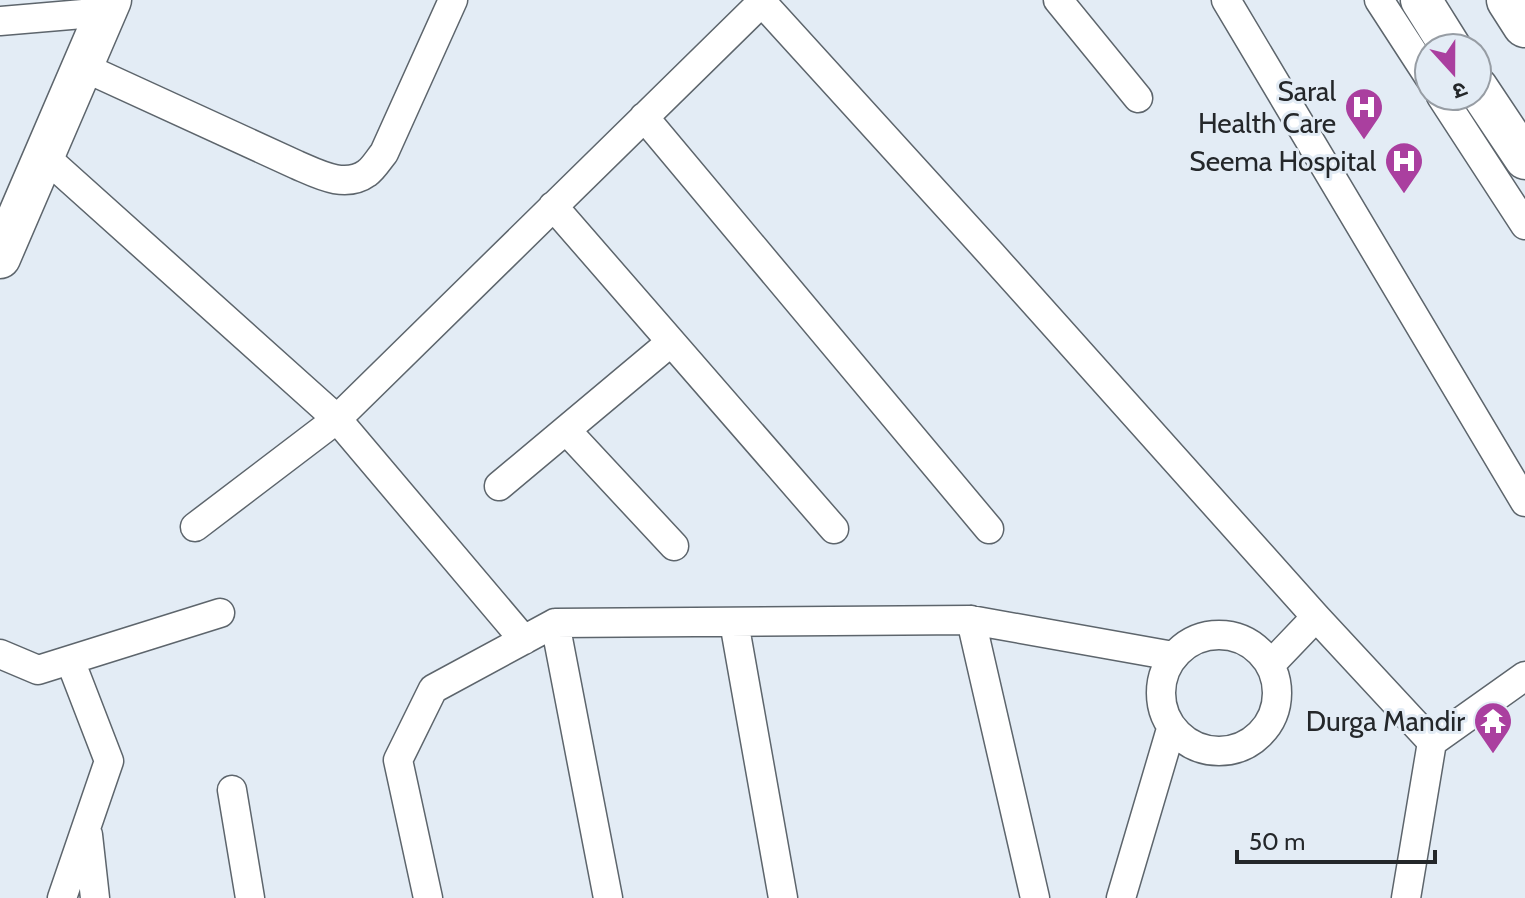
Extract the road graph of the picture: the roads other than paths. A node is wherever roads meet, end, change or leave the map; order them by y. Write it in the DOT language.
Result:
graph roads {
  1 [pos="453,0"];
  2 [pos="1058,0"];
  3 [pos="1226,0"];
  4 [pos="1379,0"];
  5 [pos="1421,0"];
  6 [pos="1509,0"];
  7 [pos="762,1"];
  8 [pos="108,6"];
  9 [pos="0,21"];
  10 [pos="1525,25"];
  11 [pos="1441,32"];
  12 [pos="1413,52"];
  13 [pos="81,66"];
  14 [pos="1138,98"];
  15 [pos="1493,111"];
  16 [pos="1451,112"];
  17 [pos="644,117"];
  18 [pos="44,156"];
  19 [pos="1525,159"];
  20 [pos="553,206"];
  21 [pos="1525,225"];
  22 [pos="0,258"];
  23 [pos="671,342"];
  24 [pos="337,419"];
  25 [pos="566,430"];
  26 [pos="499,486"];
  27 [pos="1525,502"];
  28 [pos="195,527"];
  29 [pos="834,529"];
  30 [pos="989,529"];
  31 [pos="674,546"];
  32 [pos="220,613"];
  33 [pos="1316,617"];
  34 [pos="971,620"];
  35 [pos="734,622"];
  36 [pos="555,623"];
  37 [pos="524,640"];
  38 [pos="0,654"];
  39 [pos="1173,656"];
  40 [pos="70,660"];
  41 [pos="1271,664"];
  42 [pos="1525,676"];
  43 [pos="1171,729"];
  44 [pos="1432,742"];
  45 [pos="232,790"];
  46 [pos="86,826"];
  47 [pos="62,898"];
  48 [pos="95,898"];
  49 [pos="250,898"];
  50 [pos="428,898"];
  51 [pos="608,898"];
  52 [pos="783,898"];
  53 [pos="1035,898"];
  54 [pos="1121,898"];
  55 [pos="1406,898"];
  1 -- 13 [label="street"];
  2 -- 14 [label="street"];
  3 -- 27 [label="street"];
  4 -- 12 [label="street"];
  5 -- 11 [label="street"];
  6 -- 10 [label="highway"];
  7 -- 17 [label="street"];
  7 -- 33 [label="street"];
  8 -- 9 [label="street"];
  8 -- 13 [label="street"];
  13 -- 18 [label="street"];
  15 -- 19 [label="street"];
  16 -- 21 [label="street"];
  17 -- 20 [label="street"];
  17 -- 30 [label="street"];
  18 -- 22 [label="street"];
  18 -- 24 [label="street"];
  20 -- 23 [label="street"];
  20 -- 24 [label="street"];
  23 -- 25 [label="street"];
  23 -- 29 [label="street"];
  24 -- 28 [label="street"];
  24 -- 37 [label="street"];
  25 -- 26 [label="street"];
  25 -- 31 [label="street"];
  32 -- 40 [label="street"];
  33 -- 41 [label="street"];
  33 -- 44 [label="street"];
  34 -- 35 [label="street"];
  34 -- 39 [label="street"];
  34 -- 53 [label="street"];
  35 -- 36 [label="street"];
  35 -- 52 [label="street"];
  36 -- 37 [label="street"];
  36 -- 51 [label="street"];
  37 -- 50 [label="street"];
  38 -- 40 [label="street"];
  39 -- 41 [label="street"];
  39 -- 43 [label="street"];
  40 -- 46 [label="street"];
  41 -- 43 [label="street"];
  42 -- 44 [label="street"];
  43 -- 54 [label="street"];
  44 -- 55 [label="street"];
  45 -- 49 [label="street"];
  46 -- 47 [label="street"];
  46 -- 48 [label="street"];
}
